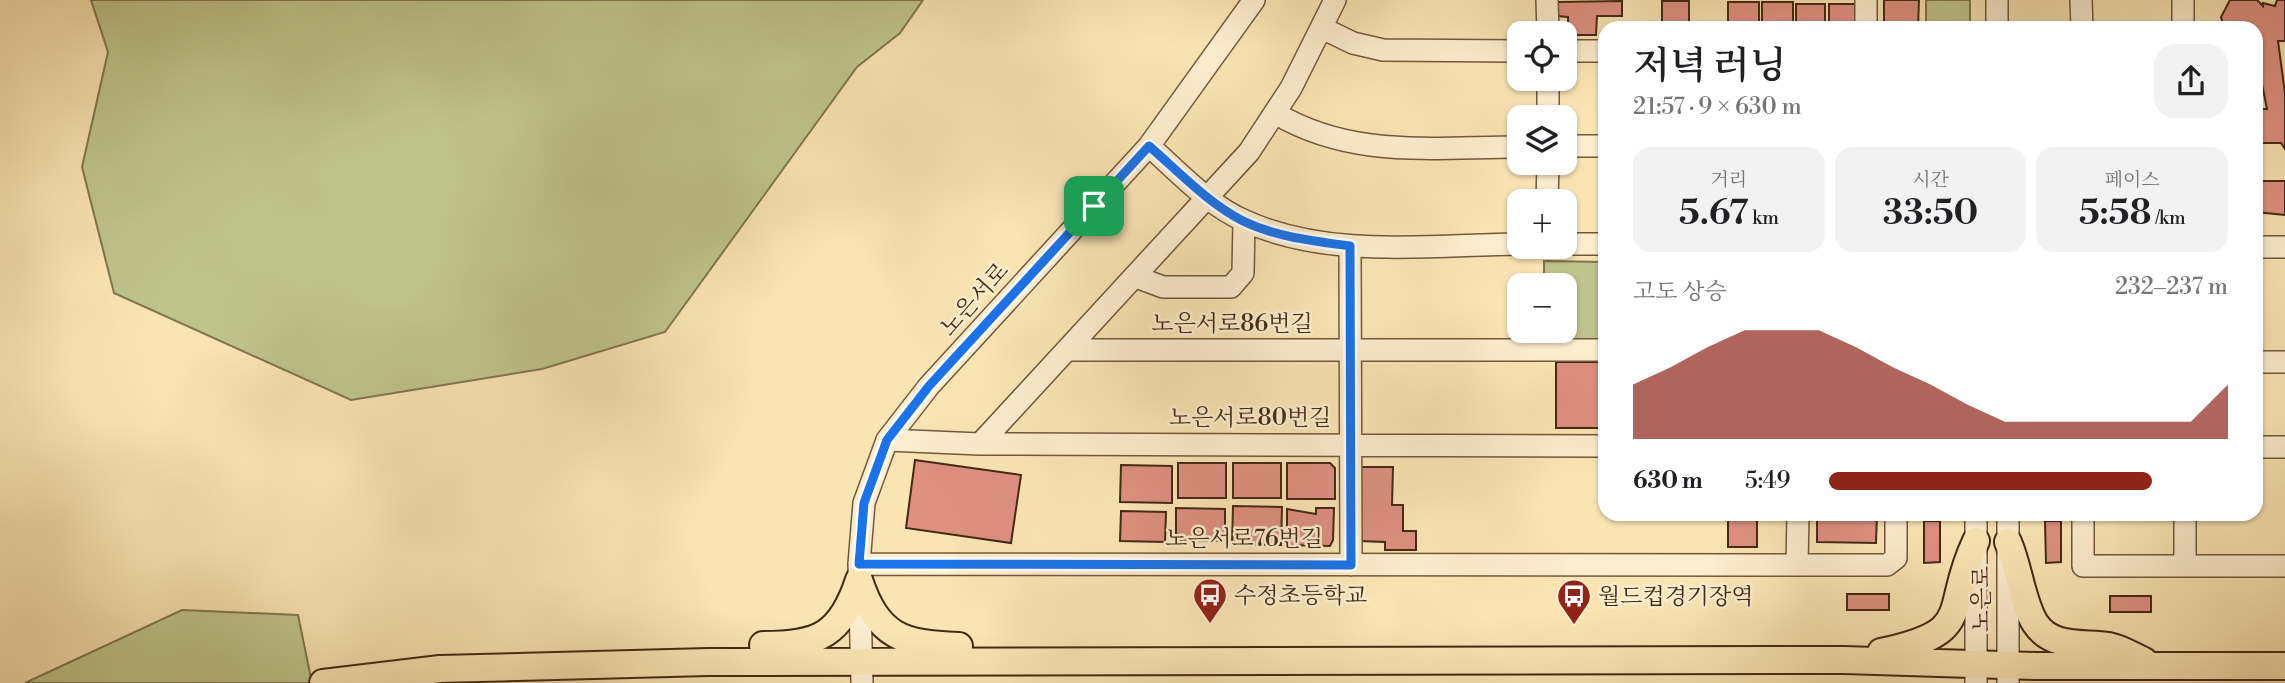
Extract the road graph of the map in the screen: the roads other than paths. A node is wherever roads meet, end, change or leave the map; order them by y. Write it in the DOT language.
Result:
graph roads {
  1 [pos="1254,0"];
  2 [pos="1335,0"];
  3 [pos="1548,0"];
  4 [pos="1866,0"];
  5 [pos="1997,0"];
  6 [pos="2081,0"];
  7 [pos="2183,0"];
  8 [pos="1548,21"];
  9 [pos="1866,21"];
  10 [pos="1997,21"];
  11 [pos="2082,21"];
  12 [pos="2183,21"];
  13 [pos="1322,28"];
  14 [pos="1507,51"];
  15 [pos="1577,51"];
  16 [pos="1598,51"];
  17 [pos="1275,113"];
  18 [pos="1149,146"];
  19 [pos="1577,146"];
  20 [pos="1598,146"];
  21 [pos="1507,147"];
  22 [pos="1206,196"];
  23 [pos="1244,221"];
  24 [pos="1507,244"];
  25 [pos="1577,244"];
  26 [pos="1598,244"];
  27 [pos="1350,246"];
  28 [pos="2263,247"];
  29 [pos="2285,247"];
  30 [pos="1136,277"];
  31 [pos="1352,349"];
  32 [pos="1069,350"];
  33 [pos="1598,350"];
  34 [pos="2263,362"];
  35 [pos="2285,362"];
  36 [pos="887,440"];
  37 [pos="980,443"];
  38 [pos="1351,443"];
  39 [pos="1598,446"];
  40 [pos="2263,447"];
  41 [pos="2285,447"];
  42 [pos="1798,521"];
  43 [pos="1896,521"];
  44 [pos="1976,521"];
  45 [pos="2008,521"];
  46 [pos="2083,521"];
  47 [pos="2185,521"];
  48 [pos="1976,541"];
  49 [pos="2008,542"];
  50 [pos="1797,564"];
  51 [pos="1351,565"];
  52 [pos="2185,566"];
  53 [pos="2285,566"];
  54 [pos="859,572"];
  55 [pos="1843,660"];
  56 [pos="1018,661"];
  57 [pos="708,662"];
  58 [pos="2152,665"];
  59 [pos="2285,666"];
  60 [pos="862,673"];
  61 [pos="1975,674"];
  62 [pos="2008,674"];
  63 [pos="323,683"];
  1 -- 18 [label="street, 노은서로"];
  2 -- 13 [label="street"];
  3 -- 8 [label="street"];
  4 -- 9 [label="street"];
  5 -- 10 [label="street"];
  6 -- 11 [label="street"];
  7 -- 12 [label="street"];
  13 -- 14 [label="street"];
  13 -- 17 [label="street"];
  15 -- 16 [label="street"];
  17 -- 21 [label="street"];
  17 -- 22 [label="street"];
  18 -- 22 [label="street"];
  18 -- 36 [label="street, 노은서로"];
  19 -- 20 [label="street"];
  22 -- 23 [label="street"];
  22 -- 30 [label="street"];
  23 -- 27 [label="street"];
  23 -- 30 [label="street"];
  24 -- 27 [label="street"];
  25 -- 26 [label="street"];
  27 -- 31 [label="street"];
  28 -- 29 [label="street"];
  30 -- 32 [label="street"];
  31 -- 32 [label="street, 노은서로86번길"];
  31 -- 33 [label="street, 노은서로86번길"];
  31 -- 38 [label="street"];
  32 -- 37 [label="street"];
  34 -- 35 [label="street"];
  36 -- 37 [label="street, 노은서로80번길"];
  36 -- 54 [label="street, 노은서로"];
  37 -- 38 [label="street, 노은서로80번길"];
  38 -- 39 [label="street, 노은서로80번길"];
  38 -- 51 [label="street"];
  40 -- 41 [label="street"];
  42 -- 50 [label="street"];
  43 -- 50 [label="street, 노은서로76번길"];
  44 -- 48 [label="street, 노은로"];
  45 -- 49 [label="street, 노은로"];
  46 -- 52 [label="street"];
  47 -- 52 [label="street"];
  48 -- 55 [label="main road"];
  48 -- 61 [label="street, 노은로"];
  49 -- 58 [label="main road"];
  49 -- 62 [label="street, 노은로"];
  50 -- 51 [label="street, 노은서로76번길"];
  51 -- 54 [label="street, 노은서로76번길"];
  52 -- 53 [label="street"];
  54 -- 56 [label="main road"];
  54 -- 57 [label="main road"];
  54 -- 60 [label="street, 노은서로"];
  55 -- 56 [label="main road"];
  55 -- 61 [label="main road"];
  56 -- 60 [label="main road"];
  57 -- 60 [label="main road"];
  57 -- 63 [label="main road"];
  58 -- 59 [label="main road"];
  58 -- 62 [label="main road"];
  61 -- 62 [label="main road"];
}
